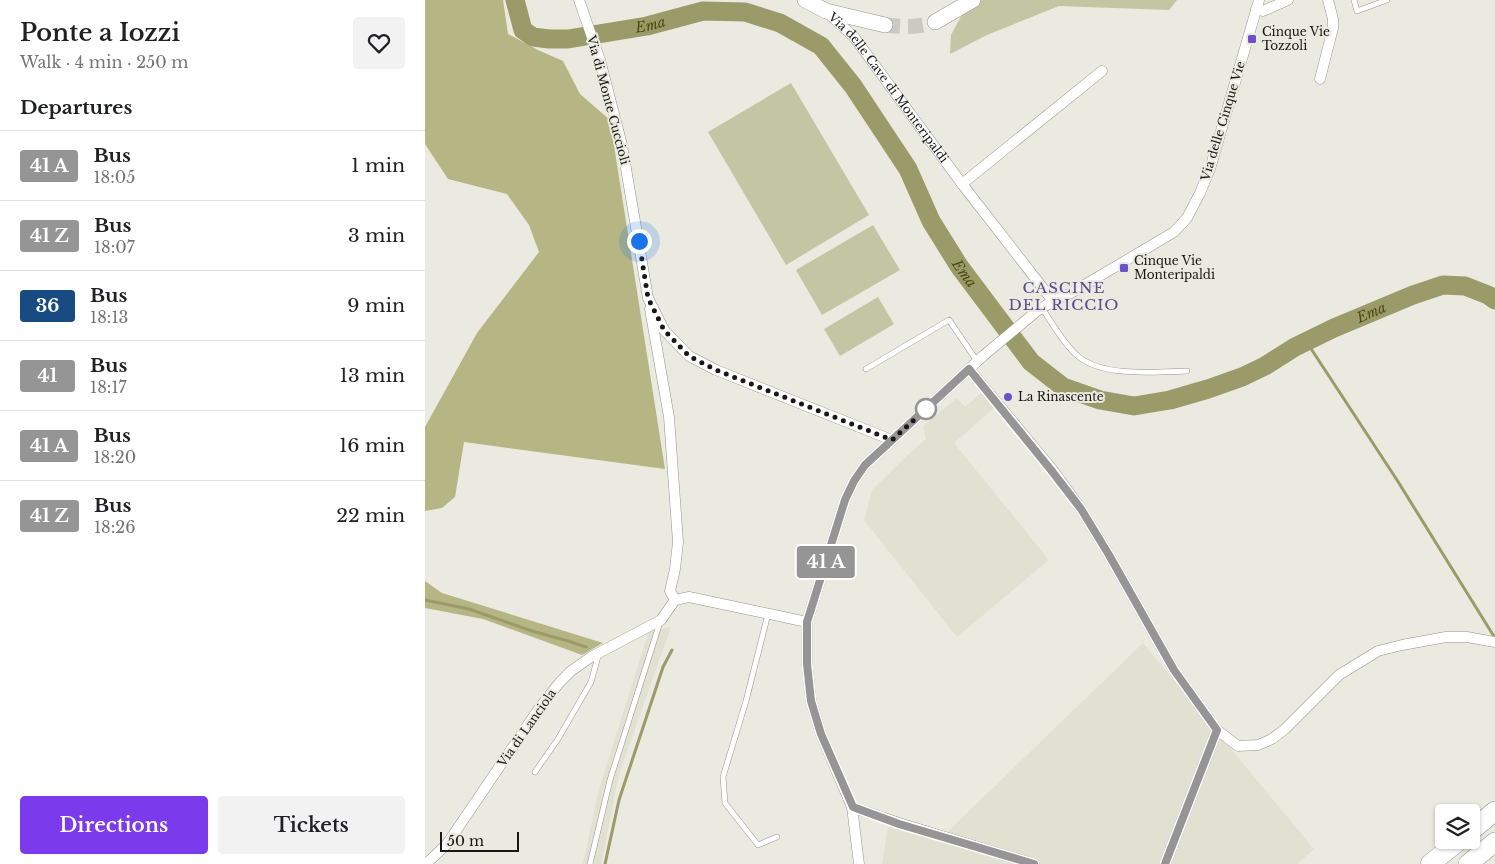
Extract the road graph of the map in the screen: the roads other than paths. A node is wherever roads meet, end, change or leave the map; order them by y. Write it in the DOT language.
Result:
graph roads {
  1 [pos="805,0"];
  2 [pos="973,0"];
  3 [pos="1288,0"];
  4 [pos="1328,0"];
  5 [pos="1354,0"];
  6 [pos="1387,0"];
  7 [pos="580,2"];
  8 [pos="1258,5"];
  9 [pos="826,11"];
  10 [pos="935,22"];
  11 [pos="885,25"];
  12 [pos="1102,71"];
  13 [pos="1320,79"];
  14 [pos="962,184"];
  15 [pos="648,298"];
  16 [pos="1053,301"];
  17 [pos="1039,310"];
  18 [pos="977,363"];
  19 [pos="866,369"];
  20 [pos="1187,372"];
  21 [pos="892,440"];
  22 [pos="675,600"];
  23 [pos="768,614"];
  24 [pos="661,620"];
  25 [pos="807,622"];
  26 [pos="1495,642"];
  27 [pos="599,653"];
  28 [pos="1217,730"];
  29 [pos="535,772"];
  30 [pos="853,807"];
  31 [pos="1495,811"];
  32 [pos="1480,824"];
  33 [pos="777,836"];
  34 [pos="1495,842"];
  35 [pos="1449,849"];
  36 [pos="426,864"];
  37 [pos="590,864"];
  38 [pos="859,864"];
  39 [pos="1034,864"];
  40 [pos="1165,864"];
  41 [pos="1430,864"];
  42 [pos="1468,864"];
  1 -- 9 [label="street, Via delle Cave di Monteripaldi"];
  2 -- 10 [label="street"];
  3 -- 8 [label="street"];
  4 -- 13 [label="street"];
  5 -- 6 [label="lane"];
  7 -- 15 [label="street, Via di Monte Cuccioli"];
  8 -- 16 [label="street, Via delle Cinque Vie"];
  9 -- 11 [label="street"];
  9 -- 14 [label="street, Via delle Cave di Monteripaldi"];
  12 -- 14 [label="street"];
  14 -- 16 [label="street, Via delle Cave di Monteripaldi"];
  15 -- 21 [label="street, Via di Monte Cuccioli"];
  15 -- 22 [label="street"];
  16 -- 17 [label="street, Via delle Cinque Vie"];
  17 -- 18 [label="street, Via delle Cinque Vie"];
  17 -- 20 [label="lane"];
  18 -- 19 [label="lane"];
  18 -- 21 [label="street, Via delle Cinque Vie"];
  18 -- 28 [label="street"];
  21 -- 25 [label="street, Via delle Cinque Vie"];
  22 -- 23 [label="street"];
  22 -- 24 [label="street, Via di Lanciola"];
  23 -- 25 [label="street"];
  23 -- 33 [label="lane"];
  24 -- 27 [label="street, Via di Lanciola"];
  24 -- 37 [label="lane"];
  25 -- 30 [label="street, Via delle Cinque Vie"];
  26 -- 28 [label="street"];
  27 -- 29 [label="lane"];
  27 -- 36 [label="street, Via di Lanciola"];
  28 -- 40 [label="street"];
  30 -- 38 [label="street, Via delle Cinque Vie"];
  30 -- 39 [label="street"];
  31 -- 32 [label="highway"];
  34 -- 42 [label="highway"];
  35 -- 41 [label="highway"];
}
